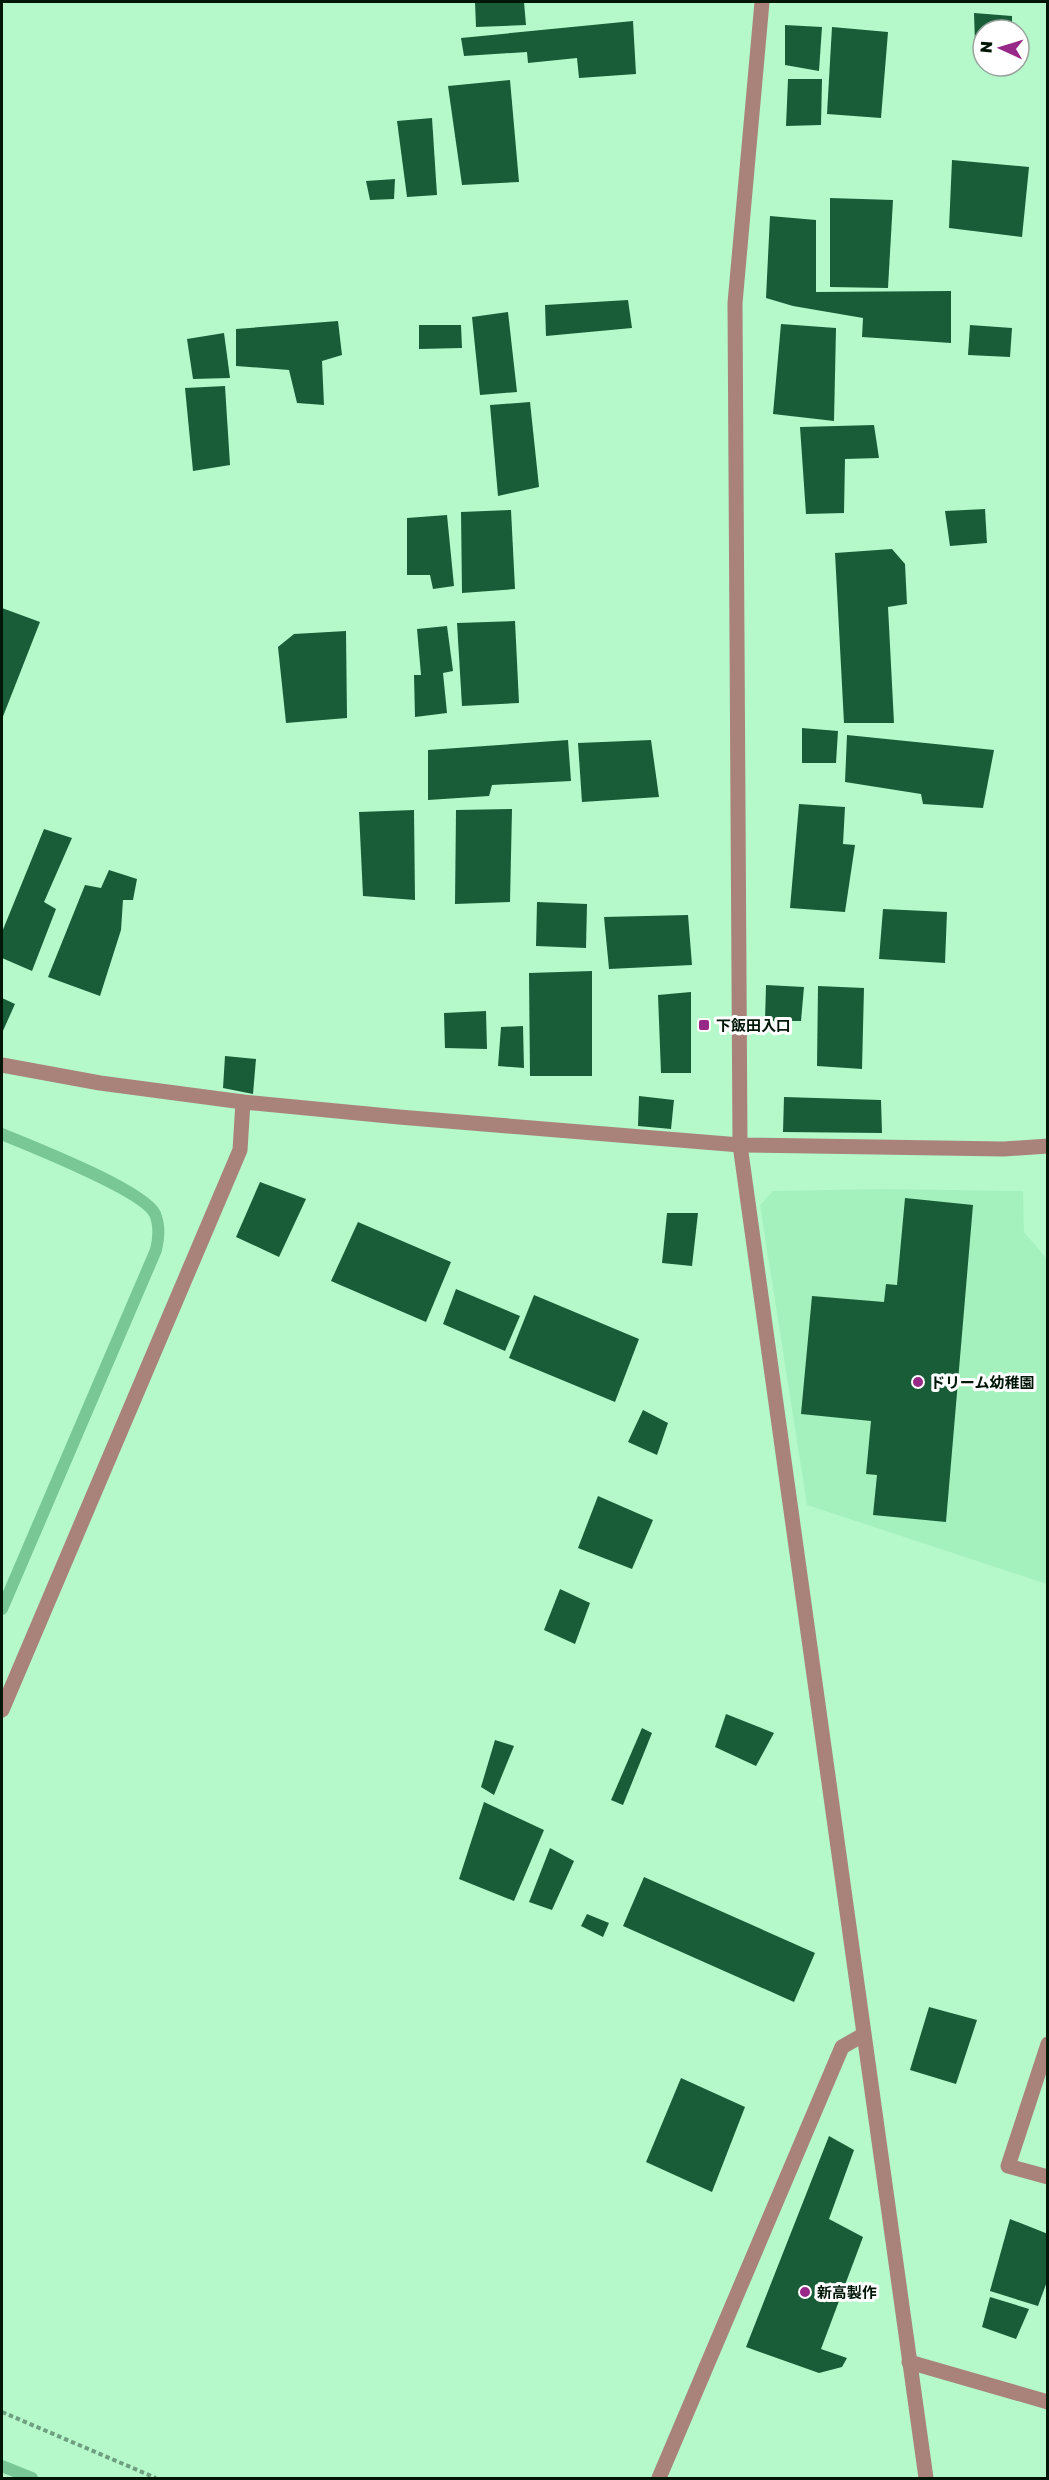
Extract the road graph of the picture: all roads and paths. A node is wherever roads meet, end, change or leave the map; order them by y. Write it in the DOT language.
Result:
graph roads {
  1 [pos="762,2"];
  2 [pos="2,1065"];
  3 [pos="243,1102"];
  4 [pos="740,1145"];
  5 [pos="1047,1146"];
  6 [pos="2,1710"];
  7 [pos="863,2035"];
  8 [pos="1047,2044"];
  9 [pos="1047,2177"];
  10 [pos="909,2362"];
  11 [pos="1047,2402"];
  12 [pos="2,2412"];
  13 [pos="156,2478"];
  14 [pos="659,2478"];
  15 [pos="926,2478"];
  1 -- 4 [label="street"];
  2 -- 3 [label="street"];
  3 -- 4 [label="street"];
  3 -- 6 [label="street"];
  4 -- 5 [label="street"];
  4 -- 7 [label="street"];
  7 -- 10 [label="street"];
  7 -- 14 [label="street"];
  8 -- 9 [label="street"];
  10 -- 11 [label="street"];
  10 -- 15 [label="street"];
  12 -- 13 [label="path"];
}
